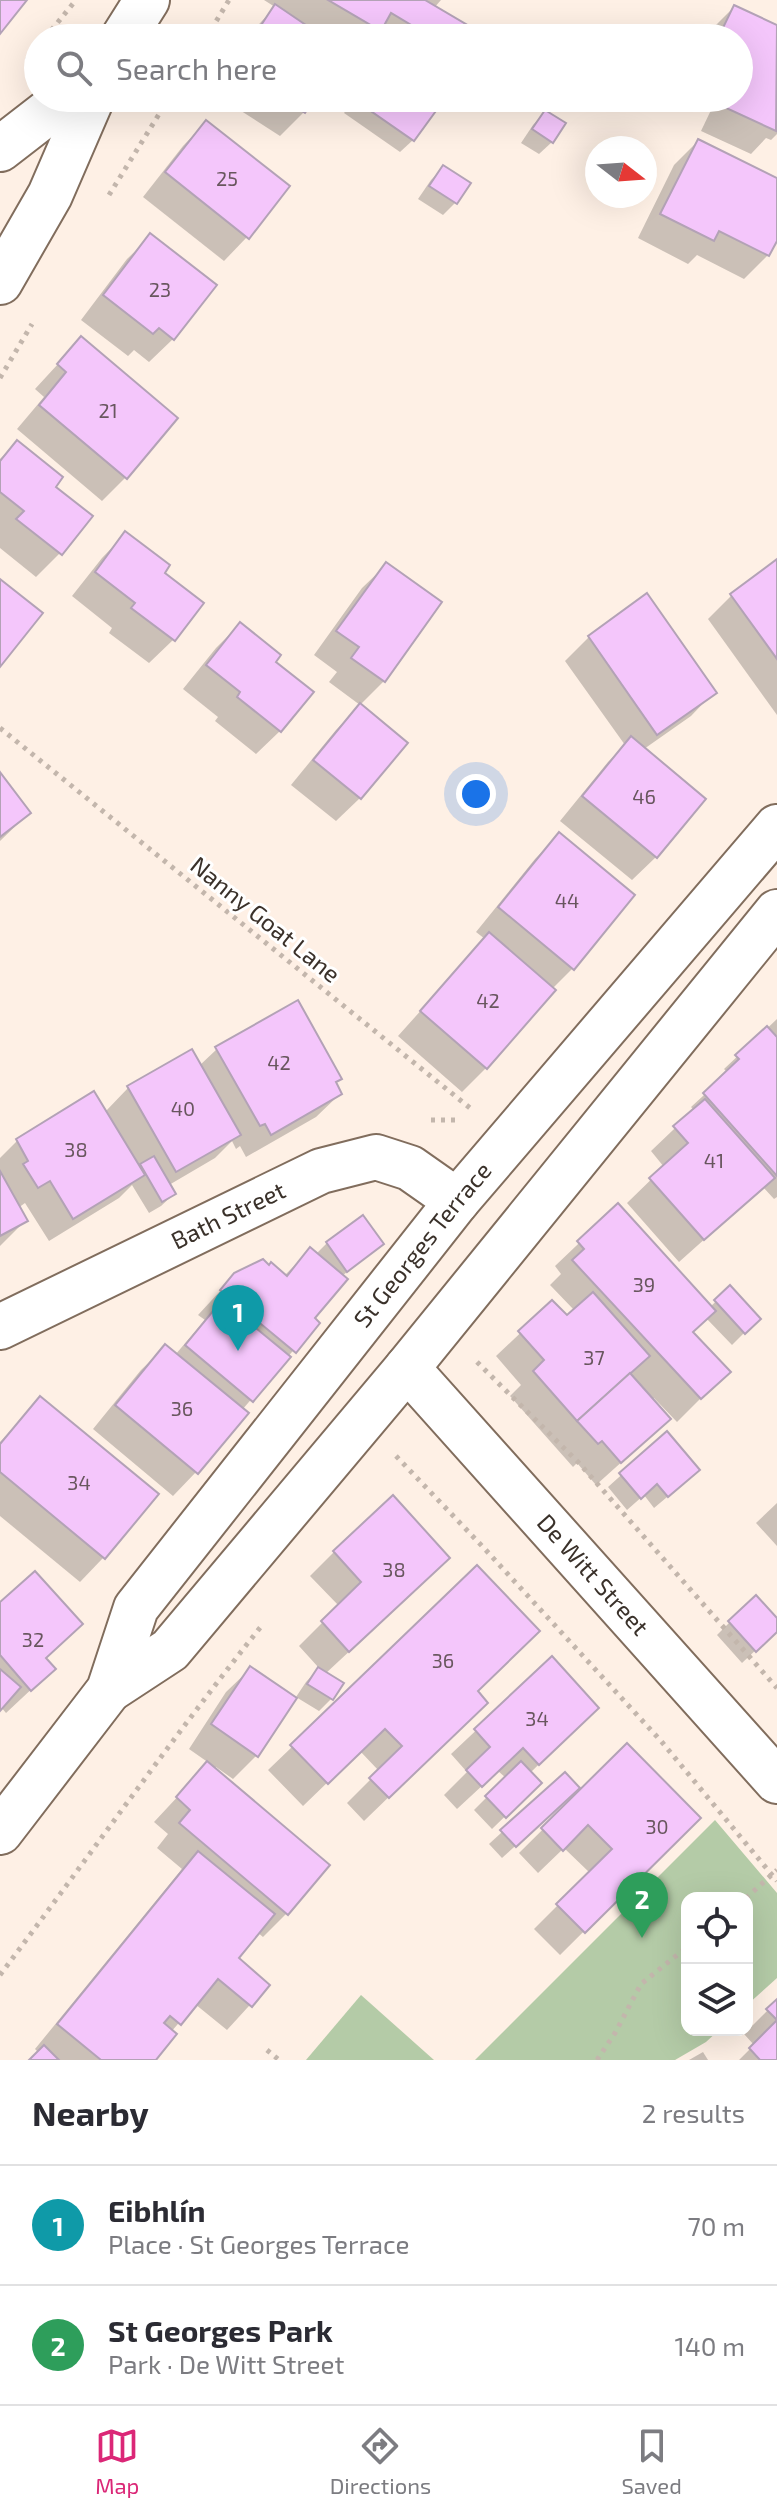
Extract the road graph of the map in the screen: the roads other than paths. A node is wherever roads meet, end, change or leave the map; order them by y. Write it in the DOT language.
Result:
graph roads {
  1 [pos="147,0"];
  2 [pos="132,24"];
  3 [pos="48,112"];
  4 [pos="86,112"];
  5 [pos="0,149"];
  6 [pos="0,282"];
  7 [pos="777,827"];
  8 [pos="777,912"];
  9 [pos="457,1201"];
  10 [pos="0,1327"];
  11 [pos="407,1368"];
  12 [pos="109,1690"];
  13 [pos="777,1781"];
  14 [pos="0,1832"];
  1 -- 2 [label="street"];
  3 -- 5 [label="street"];
  4 -- 6 [label="street"];
  7 -- 9 [label="street, St Georges Terrace"];
  8 -- 11 [label="street, St Georges Terrace"];
  9 -- 10 [label="street, Bath Street"];
  9 -- 12 [label="street, St Georges Terrace"];
  11 -- 12 [label="street, St Georges Terrace"];
  11 -- 13 [label="street, De Witt Street"];
  12 -- 14 [label="street, St Georges Terrace"];
}
